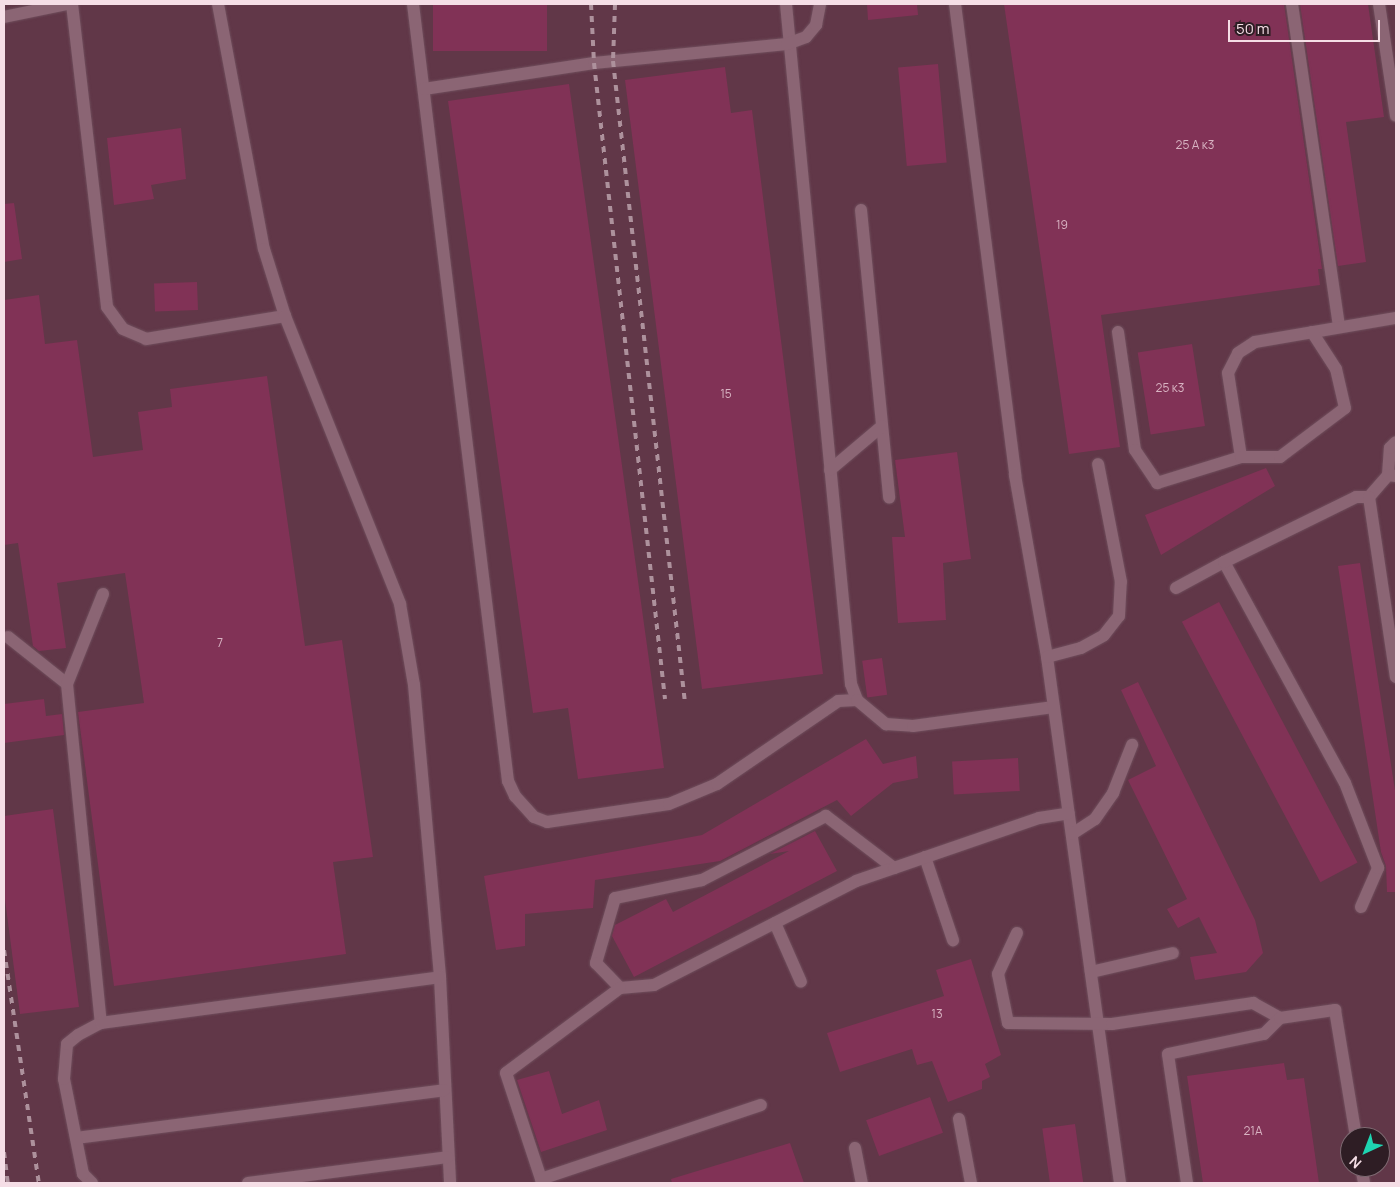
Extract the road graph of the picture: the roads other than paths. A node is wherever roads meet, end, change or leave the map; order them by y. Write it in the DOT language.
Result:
graph roads {
  1 [pos="67,4"];
  2 [pos="72,4"];
  3 [pos="218,4"];
  4 [pos="413,4"];
  5 [pos="786,4"];
  6 [pos="820,4"];
  7 [pos="955,4"];
  8 [pos="1292,4"];
  9 [pos="1379,4"];
  10 [pos="4,17"];
  11 [pos="787,44"];
  12 [pos="424,90"];
  13 [pos="1396,116"];
  14 [pos="861,210"];
  15 [pos="285,316"];
  16 [pos="1396,318"];
  17 [pos="1339,327"];
  18 [pos="1118,332"];
  19 [pos="1312,332"];
  20 [pos="882,426"];
  21 [pos="1396,442"];
  22 [pos="1241,457"];
  23 [pos="1098,464"];
  24 [pos="830,470"];
  25 [pos="1392,476"];
  26 [pos="889,498"];
  27 [pos="1369,498"];
  28 [pos="1224,562"];
  29 [pos="1176,588"];
  30 [pos="103,594"];
  31 [pos="8,637"];
  32 [pos="1048,657"];
  33 [pos="1396,677"];
  34 [pos="67,684"];
  35 [pos="856,700"];
  36 [pos="1054,707"];
  37 [pos="1132,745"];
  38 [pos="1069,813"];
  39 [pos="1072,834"];
  40 [pos="925,857"];
  41 [pos="894,868"];
  42 [pos="1361,907"];
  43 [pos="775,923"];
  44 [pos="1017,933"];
  45 [pos="953,940"];
  46 [pos="1173,953"];
  47 [pos="1091,972"];
  48 [pos="440,977"];
  49 [pos="801,982"];
  50 [pos="620,988"];
  51 [pos="1280,1018"];
  52 [pos="101,1023"];
  53 [pos="1098,1024"];
  54 [pos="444,1090"];
  55 [pos="761,1105"];
  56 [pos="959,1119"];
  57 [pos="1354,1127"];
  58 [pos="76,1138"];
  59 [pos="855,1148"];
  60 [pos="447,1157"];
  61 [pos="92,1183"];
  62 [pos="248,1183"];
  63 [pos="450,1183"];
  64 [pos="862,1183"];
  65 [pos="971,1183"];
  66 [pos="1120,1183"];
  67 [pos="1187,1183"];
  1 -- 10 [label="lane"];
  2 -- 15 [label="lane"];
  3 -- 15 [label="lane"];
  4 -- 12 [label="lane"];
  5 -- 11 [label="lane"];
  6 -- 11 [label="lane"];
  7 -- 32 [label="lane"];
  8 -- 17 [label="lane"];
  9 -- 13 [label="lane"];
  11 -- 12 [label="lane"];
  11 -- 24 [label="lane"];
  12 -- 35 [label="lane"];
  14 -- 20 [label="lane"];
  15 -- 48 [label="lane"];
  16 -- 17 [label="lane"];
  17 -- 19 [label="lane"];
  18 -- 22 [label="lane"];
  19 -- 22 [label="lane"];
  19 -- 22 [label="lane"];
  20 -- 24 [label="lane"];
  20 -- 26 [label="lane"];
  21 -- 25 [label="lane"];
  23 -- 32 [label="lane"];
  24 -- 35 [label="lane"];
  25 -- 27 [label="lane"];
  27 -- 28 [label="lane"];
  27 -- 33 [label="lane"];
  28 -- 29 [label="lane"];
  28 -- 42 [label="lane"];
  30 -- 34 [label="lane"];
  31 -- 34 [label="lane"];
  32 -- 36 [label="lane"];
  34 -- 52 [label="lane"];
  35 -- 36 [label="lane"];
  36 -- 38 [label="lane"];
  37 -- 39 [label="lane"];
  38 -- 39 [label="lane"];
  38 -- 40 [label="lane"];
  39 -- 47 [label="lane"];
  40 -- 41 [label="lane"];
  40 -- 45 [label="lane"];
  41 -- 43 [label="lane"];
  41 -- 50 [label="lane"];
  43 -- 49 [label="lane"];
  43 -- 50 [label="lane"];
  44 -- 53 [label="lane"];
  46 -- 47 [label="lane"];
  47 -- 53 [label="lane"];
  48 -- 52 [label="lane"];
  48 -- 54 [label="lane"];
  50 -- 55 [label="lane"];
  51 -- 53 [label="lane"];
  51 -- 57 [label="lane"];
  51 -- 67 [label="lane"];
  52 -- 58 [label="lane"];
  53 -- 66 [label="lane"];
  54 -- 58 [label="lane"];
  54 -- 60 [label="lane"];
  56 -- 65 [label="lane"];
  58 -- 61 [label="lane"];
  59 -- 64 [label="lane"];
  60 -- 62 [label="lane"];
  60 -- 63 [label="lane"];
}
